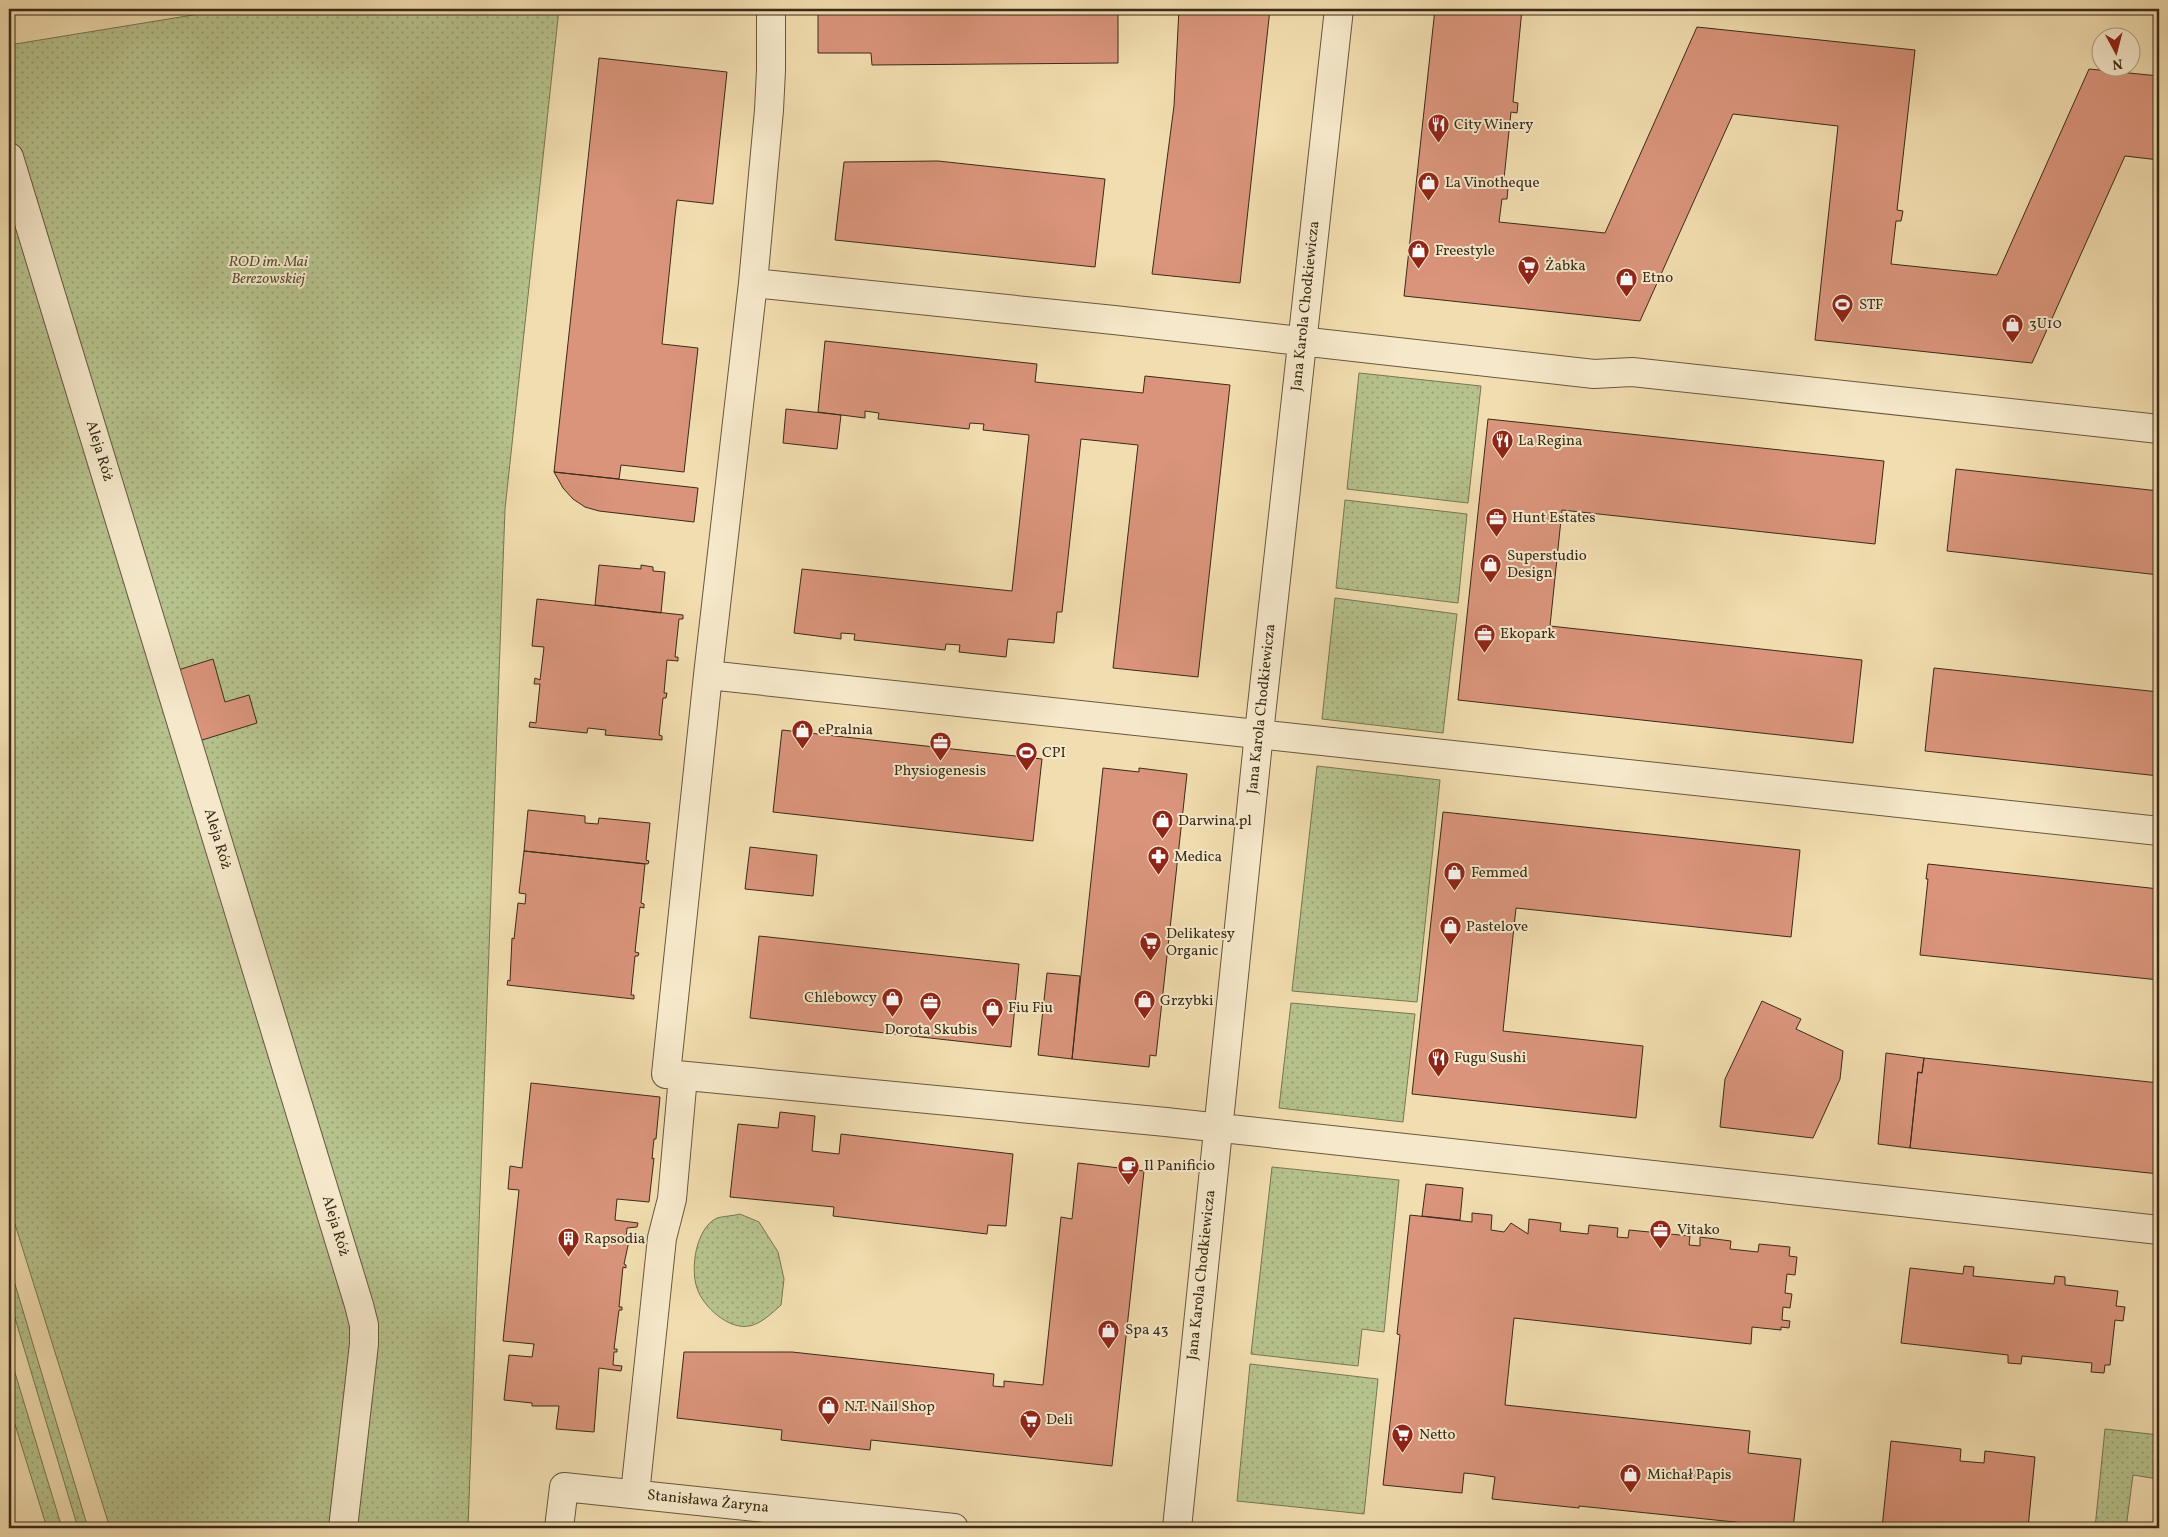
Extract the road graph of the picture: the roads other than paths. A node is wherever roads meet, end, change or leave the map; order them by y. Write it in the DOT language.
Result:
graph roads {
  1 [pos="771,9"];
  2 [pos="1339,9"];
  3 [pos="9,157"];
  4 [pos="752,283"];
  5 [pos="1302,341"];
  6 [pos="2159,430"];
  7 [pos="708,675"];
  8 [pos="1259,733"];
  9 [pos="2159,830"];
  10 [pos="683,1076"];
  11 [pos="1217,1128"];
  12 [pos="2159,1230"];
  13 [pos="635,1494"];
  14 [pos="343,1528"];
  15 [pos="559,1528"];
  16 [pos="954,1528"];
  17 [pos="1177,1528"];
  1 -- 4 [label="street"];
  2 -- 5 [label="street, Jana Karola Chodkiewicza"];
  3 -- 14 [label="street, Aleja Róż"];
  4 -- 5 [label="street"];
  4 -- 7 [label="street"];
  5 -- 6 [label="street"];
  5 -- 8 [label="street, Jana Karola Chodkiewicza"];
  7 -- 8 [label="street"];
  7 -- 10 [label="street"];
  8 -- 9 [label="street"];
  8 -- 11 [label="street, Jana Karola Chodkiewicza"];
  10 -- 11 [label="street"];
  10 -- 13 [label="street"];
  11 -- 12 [label="street"];
  11 -- 17 [label="street, Jana Karola Chodkiewicza"];
  13 -- 15 [label="street, Stanisława Żaryna"];
  13 -- 16 [label="street, Stanisława Żaryna"];
}
